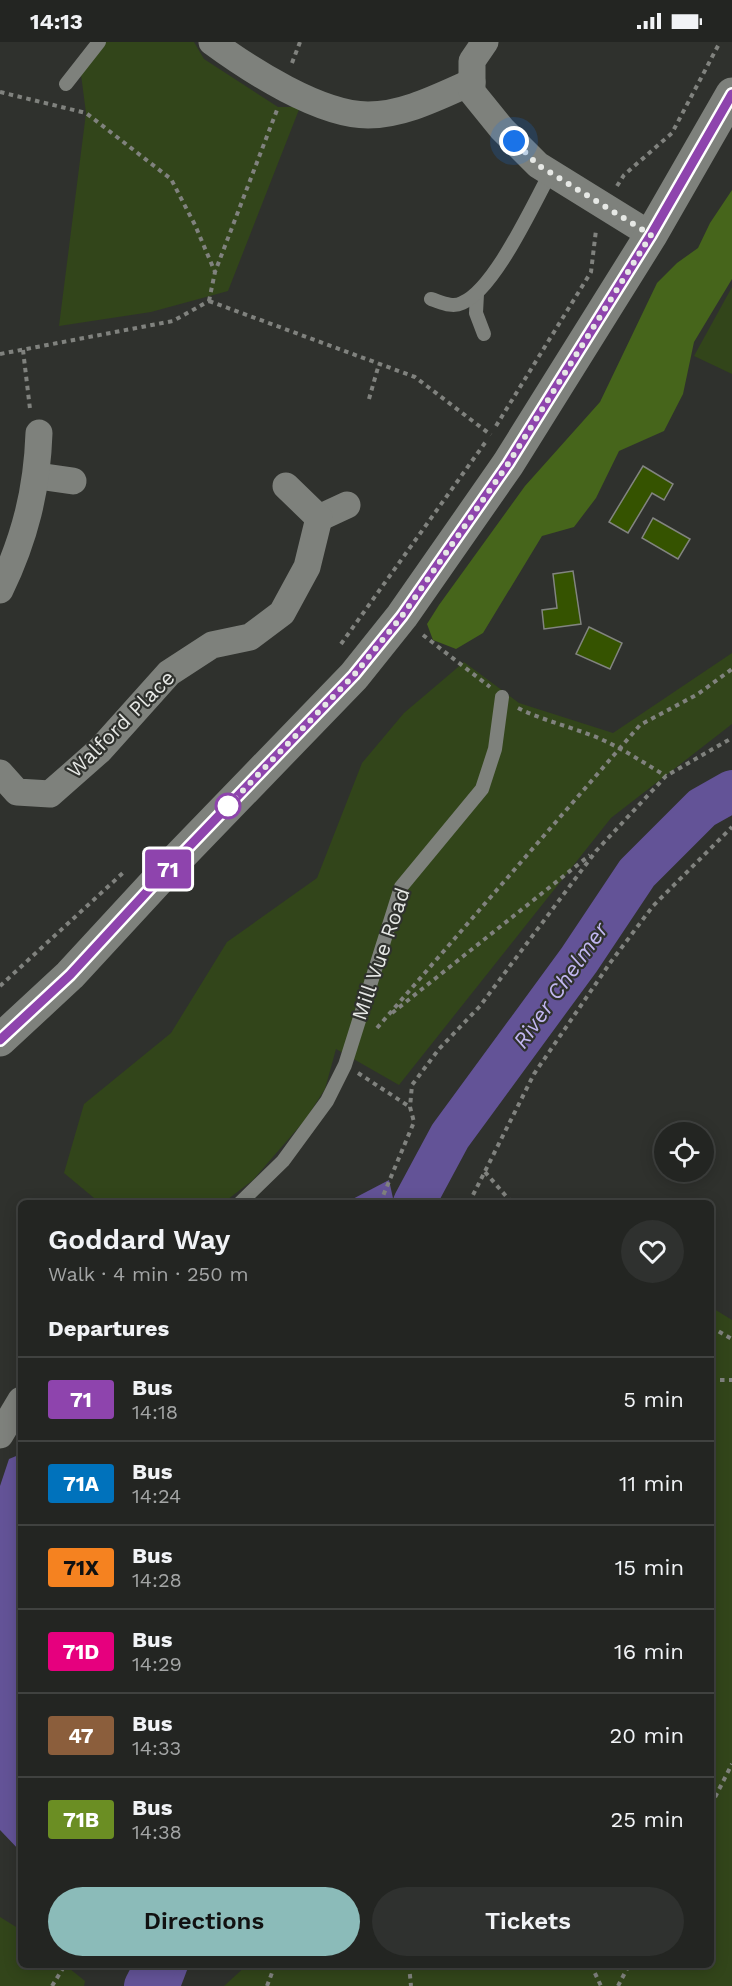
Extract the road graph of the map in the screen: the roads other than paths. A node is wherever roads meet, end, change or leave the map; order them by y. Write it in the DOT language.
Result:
graph roads {
  1 [pos="99,42"];
  2 [pos="212,42"];
  3 [pos="485,42"];
  4 [pos="472,82"];
  5 [pos="66,84"];
  6 [pos="732,94"];
  7 [pos="551,172"];
  8 [pos="651,235"];
  9 [pos="477,294"];
  10 [pos="431,299"];
  11 [pos="484,334"];
  12 [pos="39,433"];
  13 [pos="38,476"];
  14 [pos="73,481"];
  15 [pos="285,486"];
  16 [pos="347,505"];
  17 [pos="319,518"];
  18 [pos="0,590"];
  19 [pos="502,697"];
  20 [pos="0,773"];
  21 [pos="0,1040"];
  22 [pos="243,1200"];
  23 [pos="18,1405"];
  24 [pos="0,1435"];
  1 -- 5 [label="lane"];
  2 -- 4 [label="street"];
  3 -- 4 [label="street"];
  4 -- 7 [label="street"];
  6 -- 8 [label="street"];
  7 -- 8 [label="street"];
  7 -- 9 [label="lane"];
  8 -- 21 [label="street"];
  9 -- 10 [label="lane"];
  9 -- 11 [label="lane"];
  12 -- 13 [label="street"];
  13 -- 14 [label="street"];
  13 -- 18 [label="street"];
  15 -- 17 [label="street"];
  16 -- 17 [label="street"];
  17 -- 20 [label="street, Walford Place"];
  19 -- 22 [label="lane, Mill Vue Road"];
  23 -- 24 [label="street"];
}
